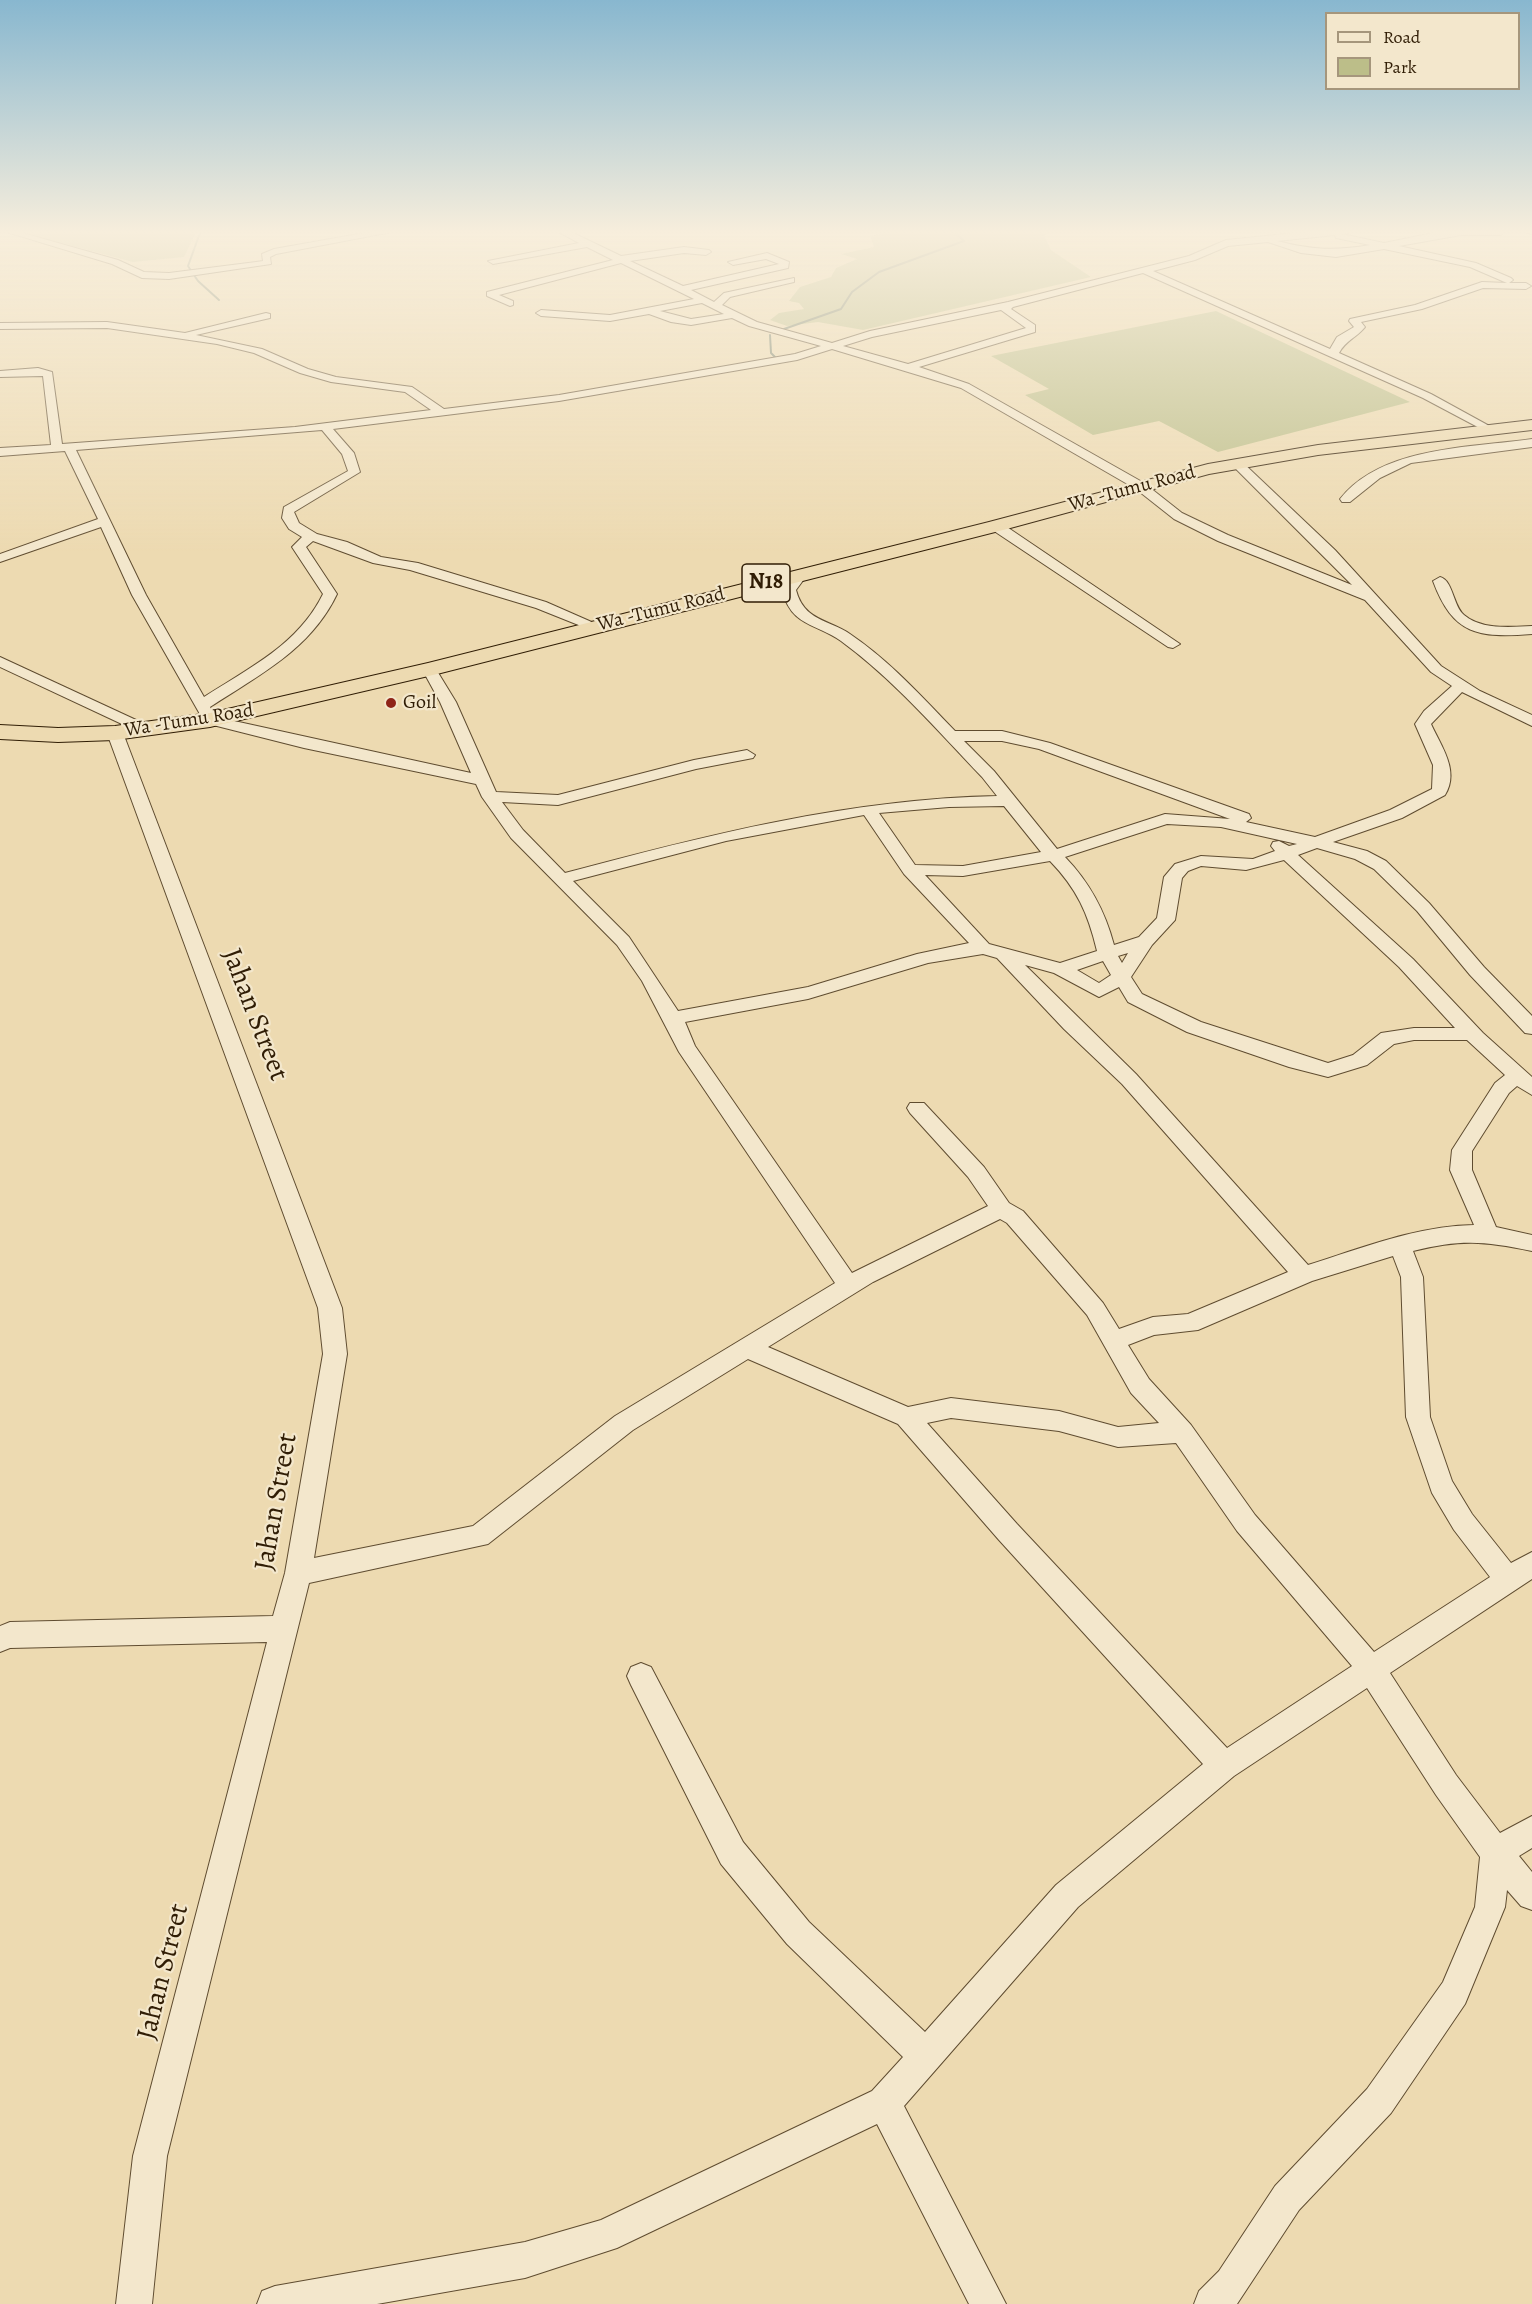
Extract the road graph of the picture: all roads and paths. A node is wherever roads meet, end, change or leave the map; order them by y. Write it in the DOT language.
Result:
graph roads {
  1 [pos="186,338"];
  2 [pos="802,338"];
  3 [pos="859,338"];
  4 [pos="1006,338"];
  5 [pos="1296,338"];
  6 [pos="1345,338"];
  7 [pos="832,346"];
  8 [pos="1333,354"];
  9 [pos="908,367"];
  10 [pos="0,374"];
  11 [pos="444,414"];
  12 [pos="1532,425"];
  13 [pos="324,427"];
  14 [pos="1489,430"];
  15 [pos="1532,443"];
  16 [pos="63,447"];
  17 [pos="0,452"];
  18 [pos="1236,463"];
  19 [pos="1140,486"];
  20 [pos="1346,499"];
  21 [pos="105,521"];
  22 [pos="996,526"];
  23 [pos="312,537"];
  24 [pos="0,558"];
  25 [pos="800,574"];
  26 [pos="1440,581"];
  27 [pos="1370,597"];
  28 [pos="596,627"];
  29 [pos="1532,630"];
  30 [pos="1173,644"];
  31 [pos="0,661"];
  32 [pos="429,669"];
  33 [pos="1461,685"];
  34 [pos="206,712"];
  35 [pos="1532,721"];
  36 [pos="144,729"];
  37 [pos="0,732"];
  38 [pos="115,733"];
  39 [pos="952,735"];
  40 [pos="747,755"];
  41 [pos="481,780"];
  42 [pos="490,797"];
  43 [pos="1006,801"];
  44 [pos="869,810"];
  45 [pos="1260,830"];
  46 [pos="1317,843"];
  47 [pos="1287,854"];
  48 [pos="1052,855"];
  49 [pos="910,870"];
  50 [pos="561,879"];
  51 [pos="1145,940"];
  52 [pos="983,948"];
  53 [pos="1106,952"];
  54 [pos="1004,954"];
  55 [pos="1061,969"];
  56 [pos="1122,977"];
  57 [pos="673,1018"];
  58 [pos="1532,1028"];
  59 [pos="1473,1034"];
  60 [pos="1525,1081"];
  61 [pos="917,1108"];
  62 [pos="1000,1209"];
  63 [pos="1488,1233"];
  64 [pos="1532,1243"];
  65 [pos="1400,1246"];
  66 [pos="1304,1275"];
  67 [pos="850,1287"];
  68 [pos="1113,1341"];
  69 [pos="745,1347"];
  70 [pos="907,1417"];
  71 [pos="1182,1432"];
  72 [pos="1532,1564"];
  73 [pos="298,1573"];
  74 [pos="1508,1579"];
  75 [pos="282,1629"];
  76 [pos="0,1639"];
  77 [pos="1370,1667"];
  78 [pos="641,1676"];
  79 [pos="1224,1766"];
  80 [pos="1532,1831"];
  81 [pos="1496,1852"];
  82 [pos="1532,1895"];
  83 [pos="924,2054"];
  84 [pos="884,2103"];
  85 [pos="134,2304"];
  86 [pos="275,2304"];
  87 [pos="988,2304"];
  88 [pos="1212,2304"];
  1 -- 11 [label="street"];
  2 -- 7 [label="street"];
  3 -- 7 [label="street"];
  4 -- 9 [label="street"];
  5 -- 8 [label="street"];
  6 -- 8 [label="street"];
  7 -- 9 [label="street"];
  7 -- 11 [label="street"];
  8 -- 14 [label="street"];
  9 -- 19 [label="street"];
  10 -- 16 [label="street"];
  11 -- 13 [label="street"];
  12 -- 14 [label="highway, Wa -Tumu Road / N18"];
  13 -- 16 [label="street"];
  13 -- 23 [label="street"];
  14 -- 18 [label="highway, Wa -Tumu Road / N18"];
  15 -- 20 [label="street"];
  16 -- 17 [label="street"];
  16 -- 21 [label="street"];
  18 -- 19 [label="highway, Wa -Tumu Road / N18"];
  18 -- 27 [label="street"];
  19 -- 22 [label="highway, Wa -Tumu Road / N18"];
  19 -- 27 [label="street"];
  21 -- 24 [label="street"];
  21 -- 34 [label="street"];
  22 -- 25 [label="highway, Wa -Tumu Road / N18"];
  22 -- 30 [label="street"];
  23 -- 28 [label="street"];
  23 -- 34 [label="street"];
  25 -- 28 [label="highway, Wa -Tumu Road / N18"];
  25 -- 39 [label="street"];
  26 -- 29 [label="street"];
  27 -- 33 [label="street"];
  28 -- 32 [label="highway, Wa -Tumu Road / N18"];
  31 -- 36 [label="street"];
  32 -- 34 [label="highway, Wa -Tumu Road / N18"];
  32 -- 41 [label="street"];
  33 -- 35 [label="street"];
  33 -- 46 [label="street"];
  34 -- 36 [label="highway, Wa -Tumu Road / N18"];
  34 -- 41 [label="street"];
  36 -- 38 [label="highway, Wa -Tumu Road / N18"];
  37 -- 38 [label="highway, Wa -Tumu Road / N18"];
  38 -- 73 [label="street, Jahan Street"];
  39 -- 43 [label="street"];
  39 -- 45 [label="street"];
  40 -- 42 [label="street"];
  41 -- 42 [label="street"];
  42 -- 50 [label="street"];
  43 -- 44 [label="street"];
  43 -- 48 [label="street"];
  44 -- 49 [label="street"];
  44 -- 50 [label="street"];
  45 -- 46 [label="street"];
  45 -- 47 [label="street"];
  45 -- 48 [label="street"];
  46 -- 47 [label="street"];
  46 -- 58 [label="street"];
  47 -- 51 [label="street"];
  47 -- 59 [label="street"];
  48 -- 49 [label="street"];
  48 -- 53 [label="street"];
  49 -- 52 [label="street"];
  50 -- 57 [label="street"];
  51 -- 53 [label="street"];
  51 -- 56 [label="street"];
  52 -- 54 [label="street"];
  52 -- 57 [label="street"];
  53 -- 55 [label="street"];
  53 -- 56 [label="street"];
  54 -- 55 [label="street"];
  54 -- 66 [label="street"];
  55 -- 56 [label="street"];
  56 -- 59 [label="street"];
  57 -- 67 [label="street"];
  59 -- 60 [label="street"];
  60 -- 63 [label="street"];
  61 -- 62 [label="street"];
  62 -- 67 [label="street"];
  62 -- 68 [label="street"];
  63 -- 64 [label="street"];
  63 -- 65 [label="street"];
  65 -- 66 [label="street"];
  65 -- 74 [label="street"];
  66 -- 68 [label="street"];
  67 -- 69 [label="street"];
  68 -- 71 [label="street"];
  69 -- 70 [label="street"];
  69 -- 73 [label="street"];
  70 -- 71 [label="street"];
  70 -- 79 [label="street"];
  71 -- 77 [label="street"];
  72 -- 74 [label="street"];
  73 -- 75 [label="street, Jahan Street"];
  74 -- 77 [label="street"];
  75 -- 76 [label="street"];
  75 -- 85 [label="street, Jahan Street"];
  77 -- 79 [label="street"];
  77 -- 81 [label="street"];
  78 -- 83 [label="street"];
  79 -- 83 [label="street"];
  80 -- 81 [label="street"];
  81 -- 82 [label="street"];
  81 -- 88 [label="street"];
  83 -- 84 [label="street"];
  84 -- 86 [label="street"];
  84 -- 87 [label="street"];
}
